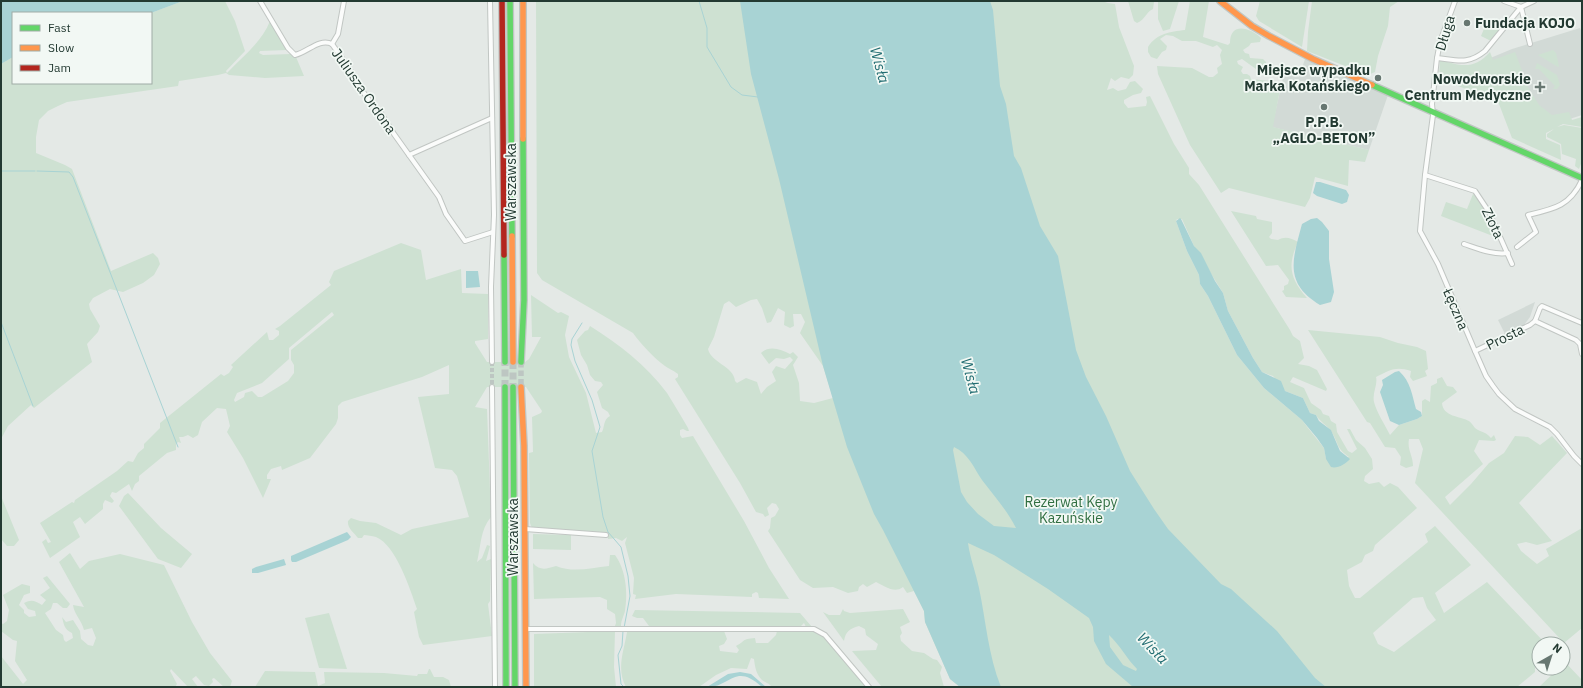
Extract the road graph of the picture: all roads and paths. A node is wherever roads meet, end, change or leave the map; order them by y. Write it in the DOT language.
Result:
graph roads {
  1 [pos="260,1"];
  2 [pos="344,1"];
  3 [pos="490,1"];
  4 [pos="502,1"];
  5 [pos="510,1"];
  6 [pos="523,1"];
  7 [pos="1220,1"];
  8 [pos="1455,1"];
  9 [pos="1504,1"];
  10 [pos="1534,1"];
  11 [pos="1521,7"];
  12 [pos="332,44"];
  13 [pos="1530,44"];
  14 [pos="1437,58"];
  15 [pos="1433,112"];
  16 [pos="492,118"];
  17 [pos="409,155"];
  18 [pos="1424,175"];
  19 [pos="1582,179"];
  20 [pos="493,232"];
  21 [pos="1464,244"];
  22 [pos="1517,248"];
  23 [pos="1508,253"];
  24 [pos="1512,264"];
  25 [pos="1535,321"];
  26 [pos="1582,323"];
  27 [pos="1475,351"];
  28 [pos="1582,351"];
  29 [pos="492,362"];
  30 [pos="505,362"];
  31 [pos="513,362"];
  32 [pos="521,362"];
  33 [pos="492,387"];
  34 [pos="505,387"];
  35 [pos="513,387"];
  36 [pos="521,387"];
  37 [pos="1582,464"];
  38 [pos="525,529"];
  39 [pos="606,535"];
  40 [pos="525,629"];
  41 [pos="495,687"];
  42 [pos="506,687"];
  43 [pos="515,687"];
  44 [pos="526,687"];
  45 [pos="869,687"];
  1 -- 12 [label="street"];
  2 -- 12 [label="street, Juliusza Ordona"];
  3 -- 16 [label="street"];
  4 -- 30 [label="main road"];
  5 -- 31 [label="main road"];
  6 -- 32 [label="main road, Warszawska"];
  7 -- 15 [label="main road"];
  8 -- 14 [label="street, Długa"];
  9 -- 11 [label="street"];
  10 -- 11 [label="street"];
  11 -- 13 [label="street"];
  11 -- 14 [label="street"];
  12 -- 17 [label="street, Juliusza Ordona"];
  14 -- 15 [label="street, Długa"];
  15 -- 18 [label="street, Łęczna"];
  15 -- 19 [label="main road"];
  16 -- 17 [label="street"];
  16 -- 20 [label="street"];
  17 -- 20 [label="street, Juliusza Ordona"];
  18 -- 23 [label="street, Złota"];
  18 -- 27 [label="street, Łęczna"];
  19 -- 22 [label="street"];
  20 -- 29 [label="street"];
  21 -- 23 [label="street, Złota"];
  23 -- 24 [label="street, Złota"];
  25 -- 26 [label="street"];
  25 -- 27 [label="street, Prosta"];
  25 -- 28 [label="street"];
  27 -- 37 [label="street, Łęczna"];
  33 -- 41 [label="street"];
  34 -- 42 [label="main road"];
  35 -- 43 [label="main road"];
  36 -- 38 [label="main road, Warszawska"];
  38 -- 39 [label="street"];
  38 -- 40 [label="main road, Warszawska"];
  40 -- 44 [label="main road, Warszawska"];
  40 -- 45 [label="street"];
}
